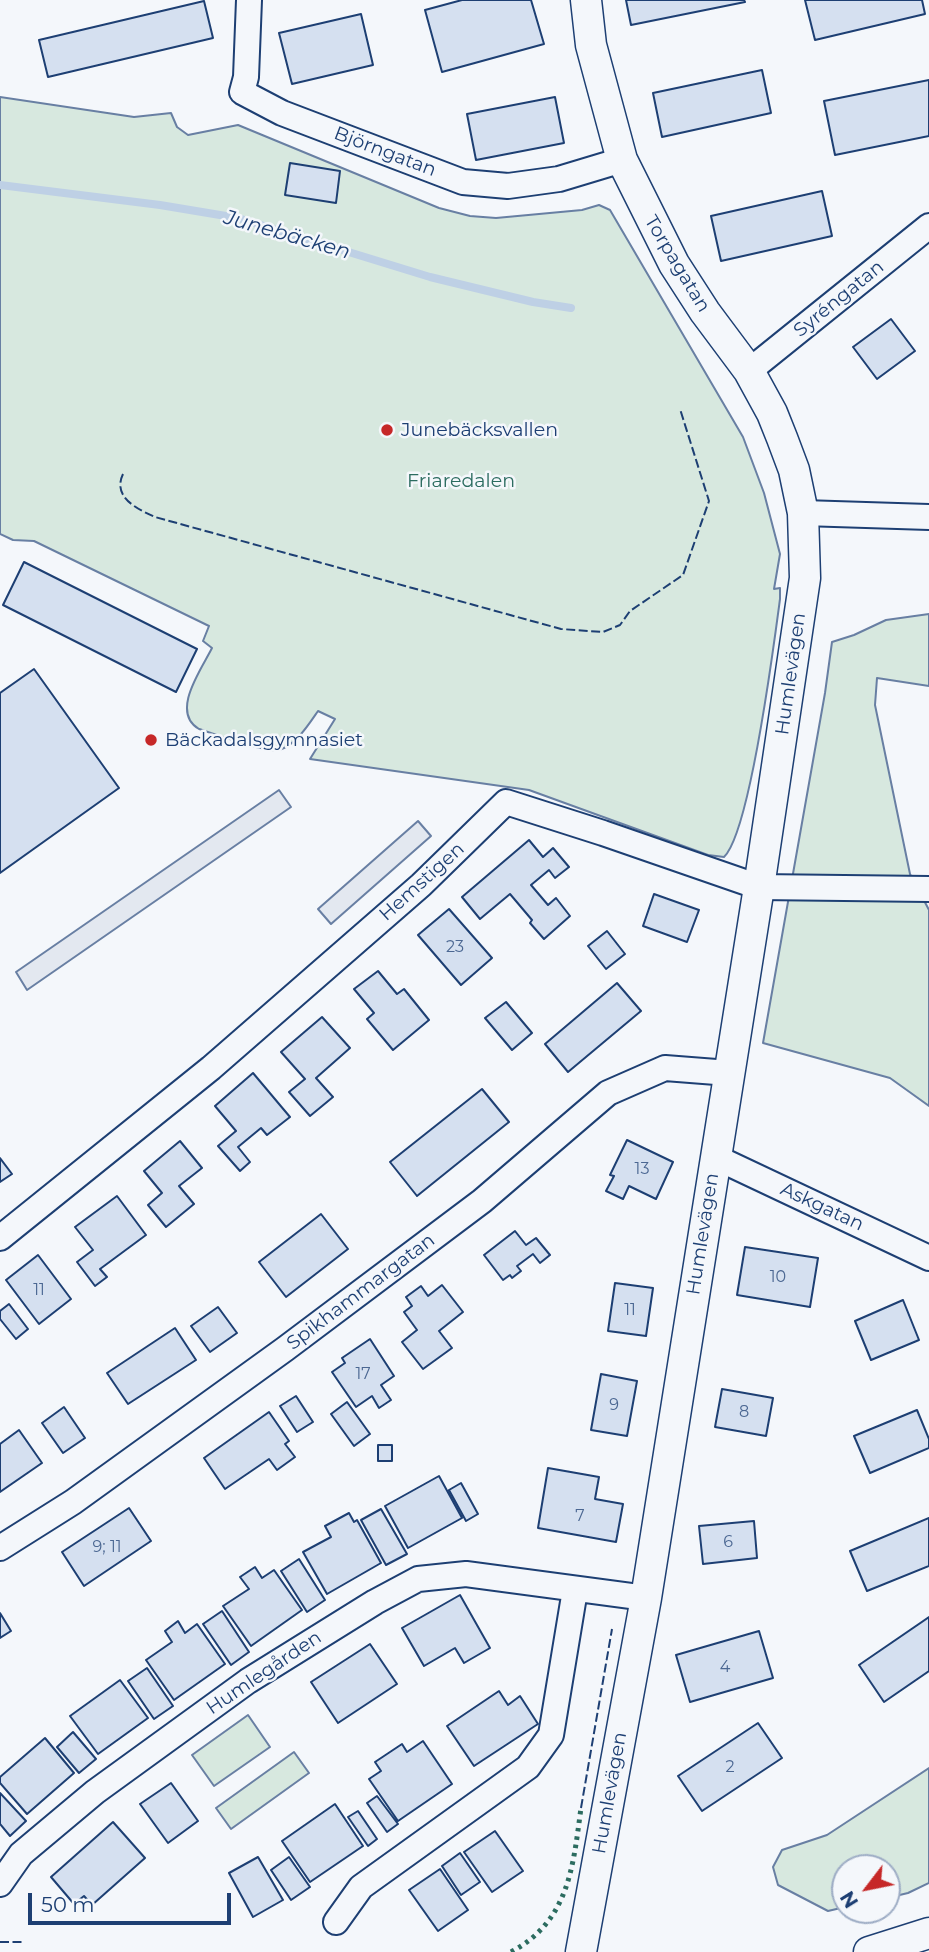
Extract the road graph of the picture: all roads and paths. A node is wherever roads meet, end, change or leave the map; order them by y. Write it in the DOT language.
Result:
graph roads {
  1 [pos="248,0"];
  2 [pos="586,0"];
  3 [pos="622,160"];
  4 [pos="929,226"];
  5 [pos="749,371"];
  6 [pos="803,513"];
  7 [pos="929,517"];
  8 [pos="759,887"];
  9 [pos="929,889"];
  10 [pos="729,1073"];
  11 [pos="715,1157"];
  12 [pos="0,1238"];
  13 [pos="929,1258"];
  14 [pos="0,1548"];
  15 [pos="575,1590"];
  16 [pos="646,1598"];
  17 [pos="0,1884"];
  18 [pos="336,1922"];
  19 [pos="929,1933"];
  20 [pos="581,1952"];
  21 [pos="869,1952"];
  1 -- 3 [label="street, Björngatan"];
  2 -- 3 [label="street, Torpagatan"];
  3 -- 5 [label="street, Torpagatan"];
  4 -- 5 [label="street, Syréngatan"];
  5 -- 6 [label="street, Torpagatan"];
  6 -- 7 [label="street"];
  6 -- 8 [label="street, Humlevägen"];
  8 -- 9 [label="street, Hemstigen"];
  8 -- 10 [label="street, Humlevägen"];
  8 -- 12 [label="street, Hemstigen"];
  10 -- 11 [label="street, Humlevägen"];
  10 -- 14 [label="street, Spikhammargatan"];
  11 -- 13 [label="street, Askgatan"];
  11 -- 16 [label="street, Humlevägen"];
  15 -- 16 [label="street, Humlegården"];
  15 -- 17 [label="street, Humlegården"];
  15 -- 18 [label="street"];
  16 -- 20 [label="street, Humlevägen"];
  19 -- 21 [label="street"];
}
